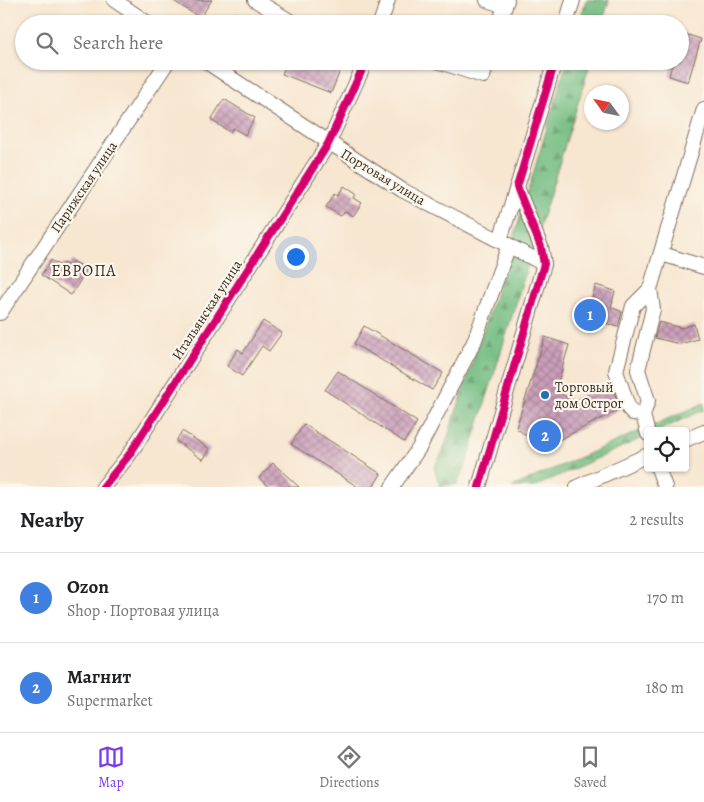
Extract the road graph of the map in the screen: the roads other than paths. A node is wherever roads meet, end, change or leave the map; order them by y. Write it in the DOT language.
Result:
graph roads {
  1 [pos="114,0"];
  2 [pos="388,0"];
  3 [pos="487,0"];
  4 [pos="574,0"];
  5 [pos="262,2"];
  6 [pos="506,3"];
  7 [pos="136,15"];
  8 [pos="282,15"];
  9 [pos="383,15"];
  10 [pos="502,15"];
  11 [pos="569,15"];
  12 [pos="162,70"];
  13 [pos="218,70"];
  14 [pos="362,70"];
  15 [pos="465,70"];
  16 [pos="485,70"];
  17 [pos="552,70"];
  18 [pos="704,109"];
  19 [pos="328,144"];
  20 [pos="517,187"];
  21 [pos="504,243"];
  22 [pos="662,254"];
  23 [pos="544,264"];
  24 [pos="704,267"];
  25 [pos="650,289"];
  26 [pos="0,313"];
  27 [pos="643,415"];
  28 [pos="646,427"];
  29 [pos="704,432"];
  30 [pos="689,438"];
  31 [pos="644,457"];
  32 [pos="659,472"];
  33 [pos="103,487"];
  34 [pos="392,487"];
  35 [pos="479,487"];
  36 [pos="577,487"];
  37 [pos="665,487"];
  1 -- 7 [label="street"];
  2 -- 9 [label="street"];
  3 -- 6 [label="street"];
  4 -- 11 [label="street"];
  5 -- 8 [label="street"];
  6 -- 10 [label="street"];
  12 -- 26 [label="street, Парижская улица"];
  13 -- 19 [label="street, Портовая улица"];
  14 -- 19 [label="street, Итальянская улица"];
  15 -- 16 [label="street"];
  17 -- 20 [label="street"];
  18 -- 22 [label="street"];
  19 -- 21 [label="street, Портовая улица"];
  19 -- 33 [label="street, Итальянская улица"];
  20 -- 21 [label="street"];
  20 -- 23 [label="street"];
  21 -- 23 [label="street, Портовая улица"];
  21 -- 34 [label="street"];
  22 -- 24 [label="street"];
  22 -- 25 [label="street"];
  23 -- 35 [label="street"];
  25 -- 27 [label="street"];
  25 -- 27 [label="street"];
  27 -- 28 [label="street"];
  29 -- 30 [label="street"];
  31 -- 36 [label="street"];
  32 -- 37 [label="street"];
}
